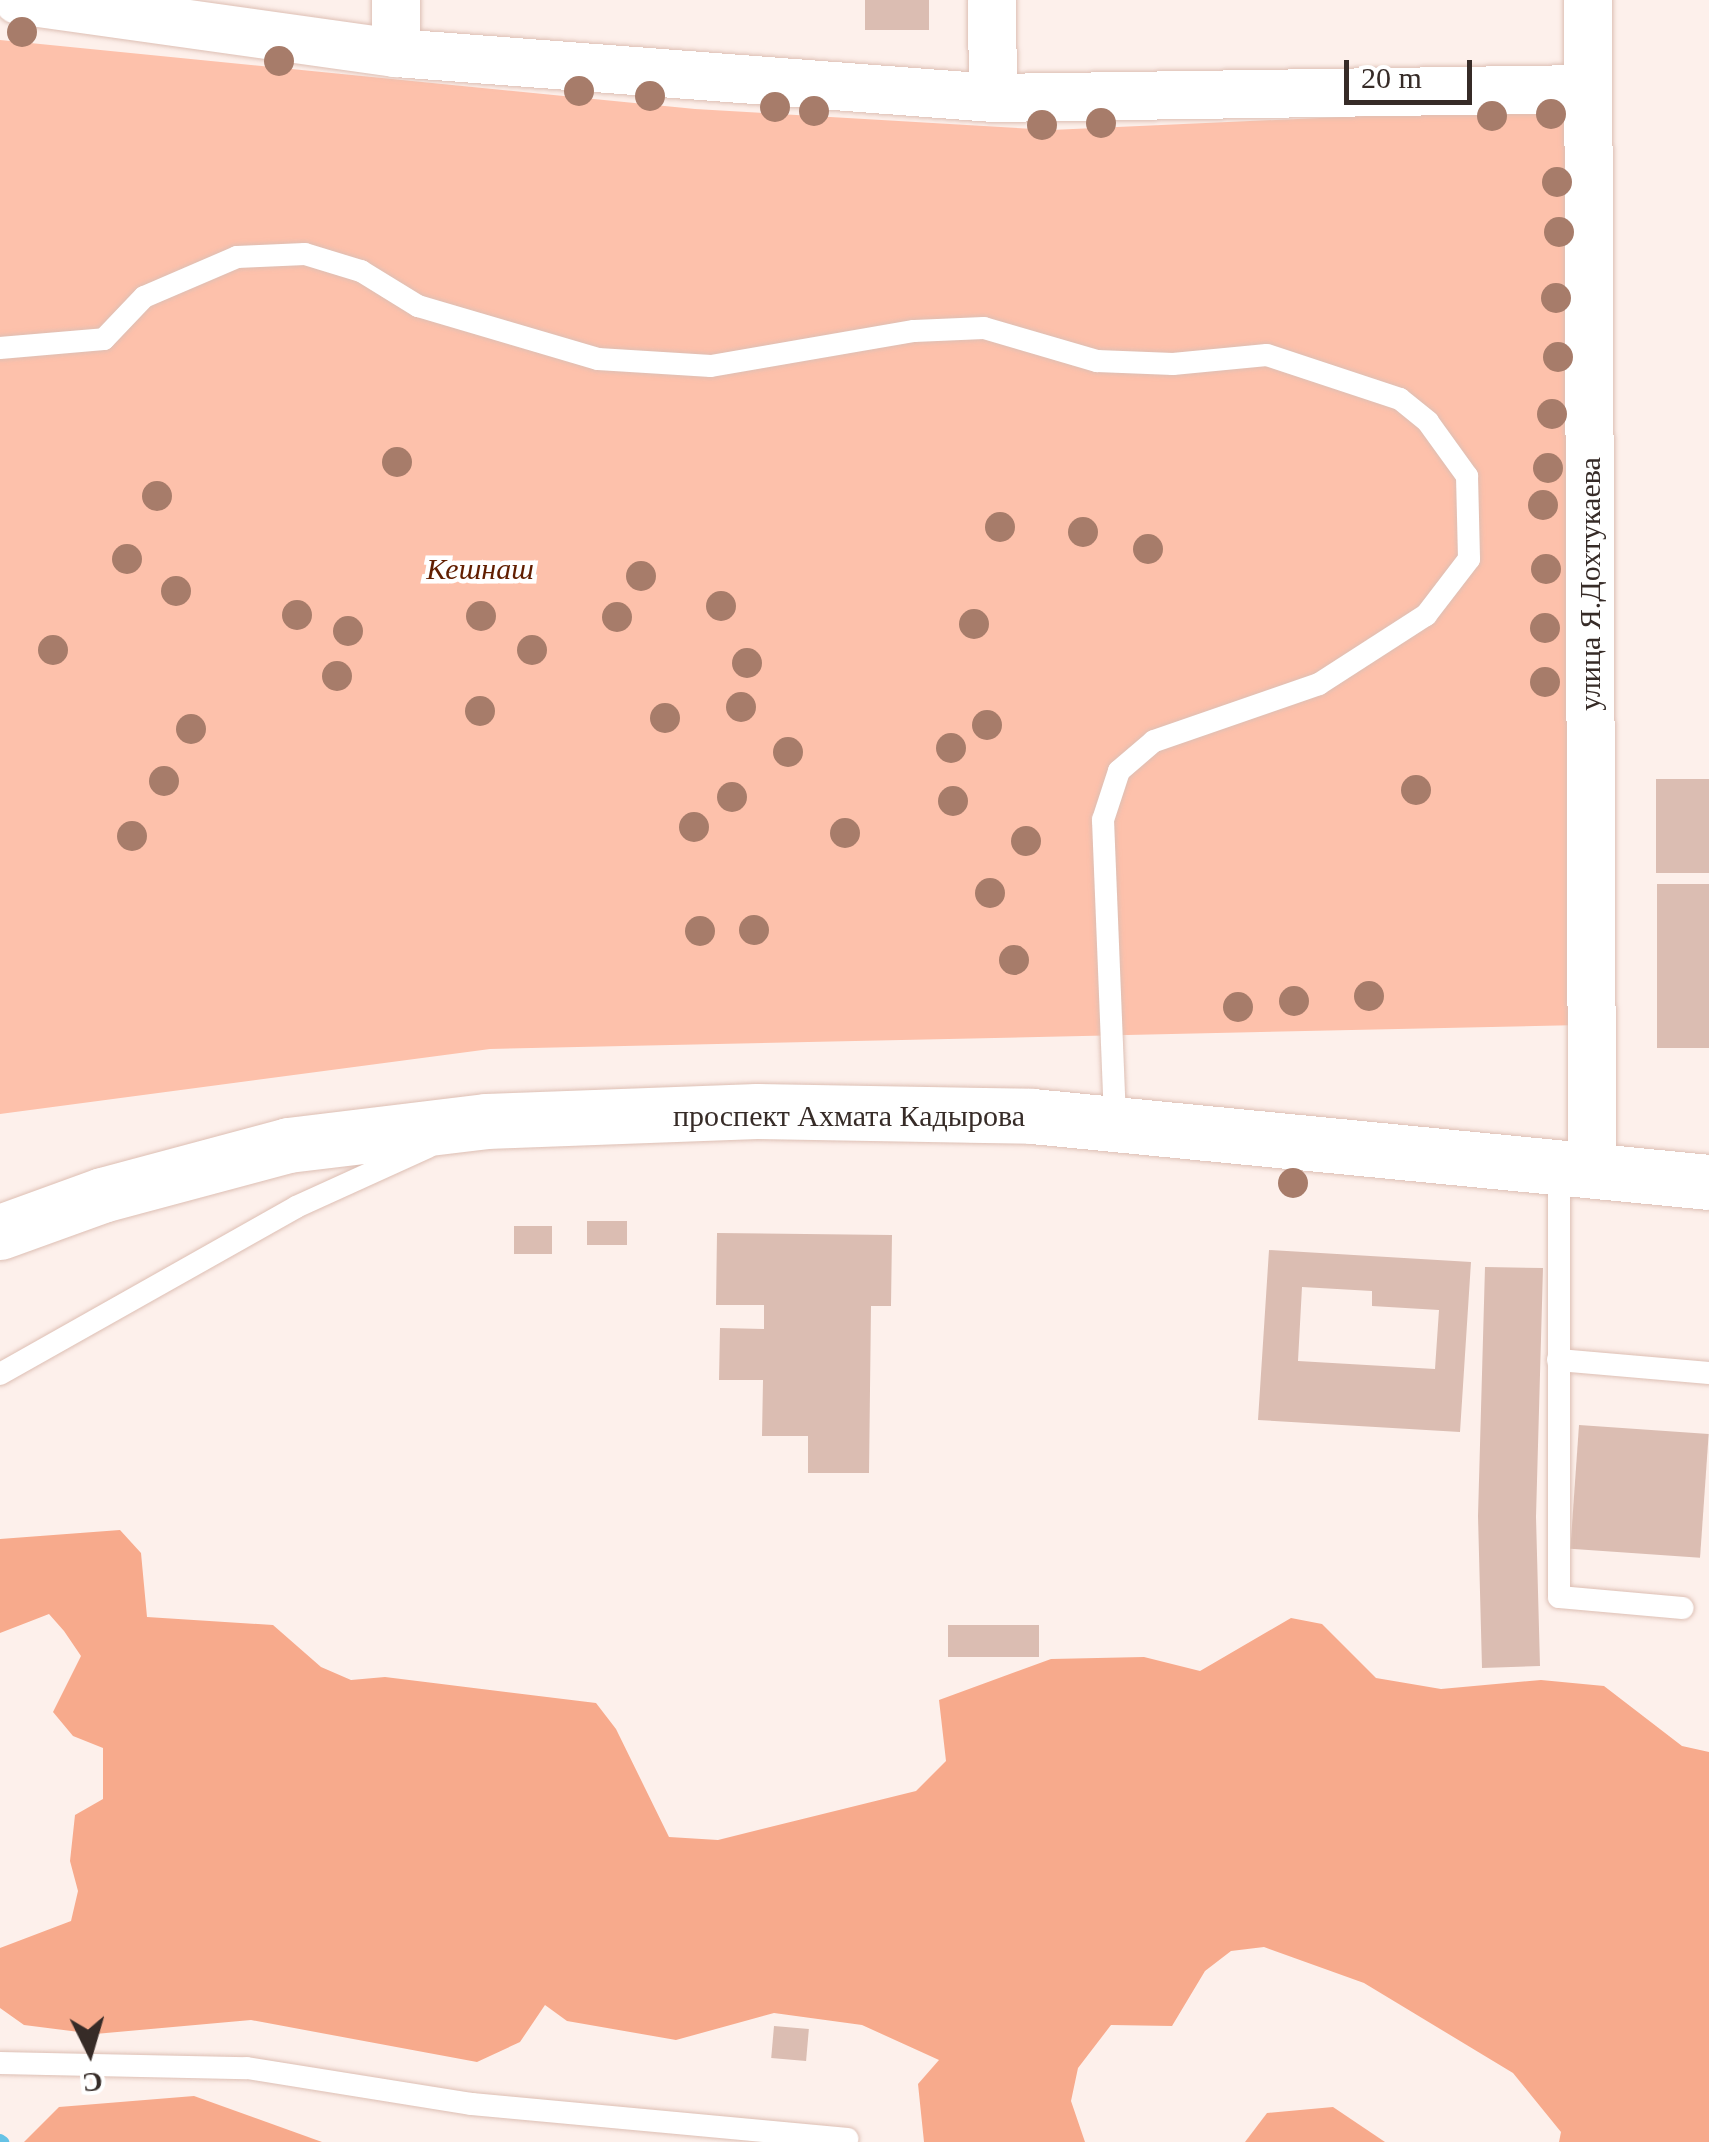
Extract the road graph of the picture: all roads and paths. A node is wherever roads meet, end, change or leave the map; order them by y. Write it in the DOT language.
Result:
graph roads {
  1 [pos="18,0"];
  2 [pos="396,0"];
  3 [pos="992,0"];
  4 [pos="1588,0"];
  5 [pos="396,52"];
  6 [pos="1588,90"];
  7 [pos="993,98"];
  8 [pos="0,348"];
  9 [pos="486,1121"];
  10 [pos="1115,1123"];
  11 [pos="1575,1166"];
  12 [pos="1709,1182"];
  13 [pos="0,1232"];
  14 [pos="1558,1360"];
  15 [pos="1709,1373"];
  16 [pos="0,1374"];
  17 [pos="1683,1608"];
  18 [pos="0,2063"];
  19 [pos="847,2140"];
  1 -- 5 [label="street"];
  2 -- 5 [label="street"];
  3 -- 7 [label="street"];
  4 -- 6 [label="street, улица Я.Дохтукаева"];
  5 -- 7 [label="street"];
  6 -- 7 [label="street"];
  6 -- 11 [label="street, улица Я.Дохтукаева"];
  8 -- 10 [label="lane"];
  9 -- 10 [label="main road, проспект Ахмата Кадырова"];
  9 -- 13 [label="main road, проспект Ахмата Кадырова"];
  9 -- 16 [label="lane"];
  10 -- 11 [label="main road, проспект Ахмата Кадырова"];
  11 -- 12 [label="main road, проспект Ахмата Кадырова"];
  11 -- 14 [label="lane"];
  14 -- 15 [label="lane"];
  14 -- 17 [label="lane"];
  18 -- 19 [label="lane"];
}
